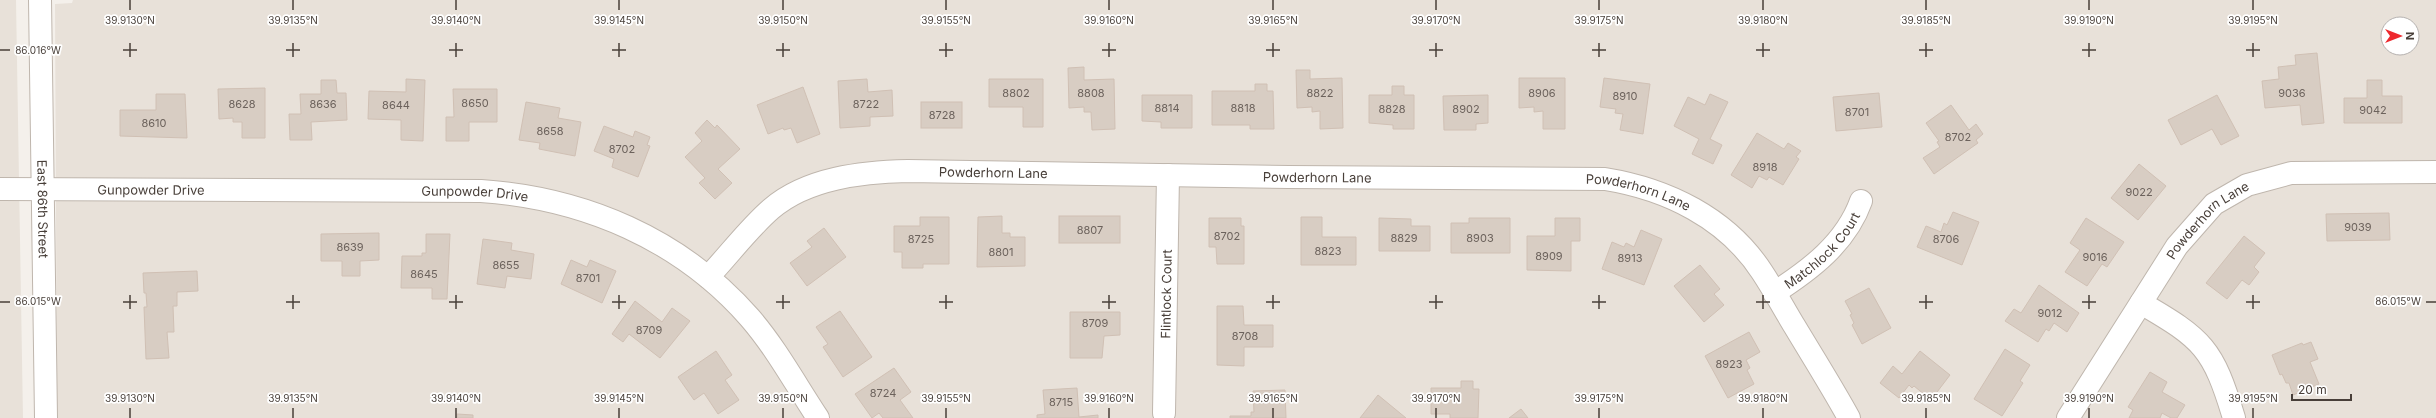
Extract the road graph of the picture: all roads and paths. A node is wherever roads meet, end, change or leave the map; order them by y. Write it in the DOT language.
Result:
graph roads {
  1 [pos="40,0"];
  2 [pos="2436,172"];
  3 [pos="1168,175"];
  4 [pos="43,187"];
  5 [pos="0,189"];
  6 [pos="1861,201"];
  7 [pos="708,277"];
  8 [pos="1774,293"];
  9 [pos="2141,303"];
  10 [pos="1164,413"];
  11 [pos="808,414"];
  12 [pos="46,418"];
  13 [pos="1849,418"];
  14 [pos="2068,418"];
  15 [pos="2234,418"];
  1 -- 4 [label="street, East 86th Street"];
  2 -- 9 [label="street, Powderhorn Lane"];
  3 -- 7 [label="street, Powderhorn Lane"];
  3 -- 8 [label="street, Powderhorn Lane"];
  3 -- 10 [label="street, Flintlock Court"];
  4 -- 5 [label="street, Gunpowder Drive"];
  4 -- 7 [label="street, Gunpowder Drive"];
  4 -- 12 [label="street, East 86th Street"];
  6 -- 8 [label="street, Matchlock Court"];
  7 -- 11 [label="street, Gunpowder Drive"];
  8 -- 13 [label="street, Powderhorn Lane"];
  9 -- 14 [label="street, Powderhorn Lane"];
  9 -- 15 [label="street"];
}
